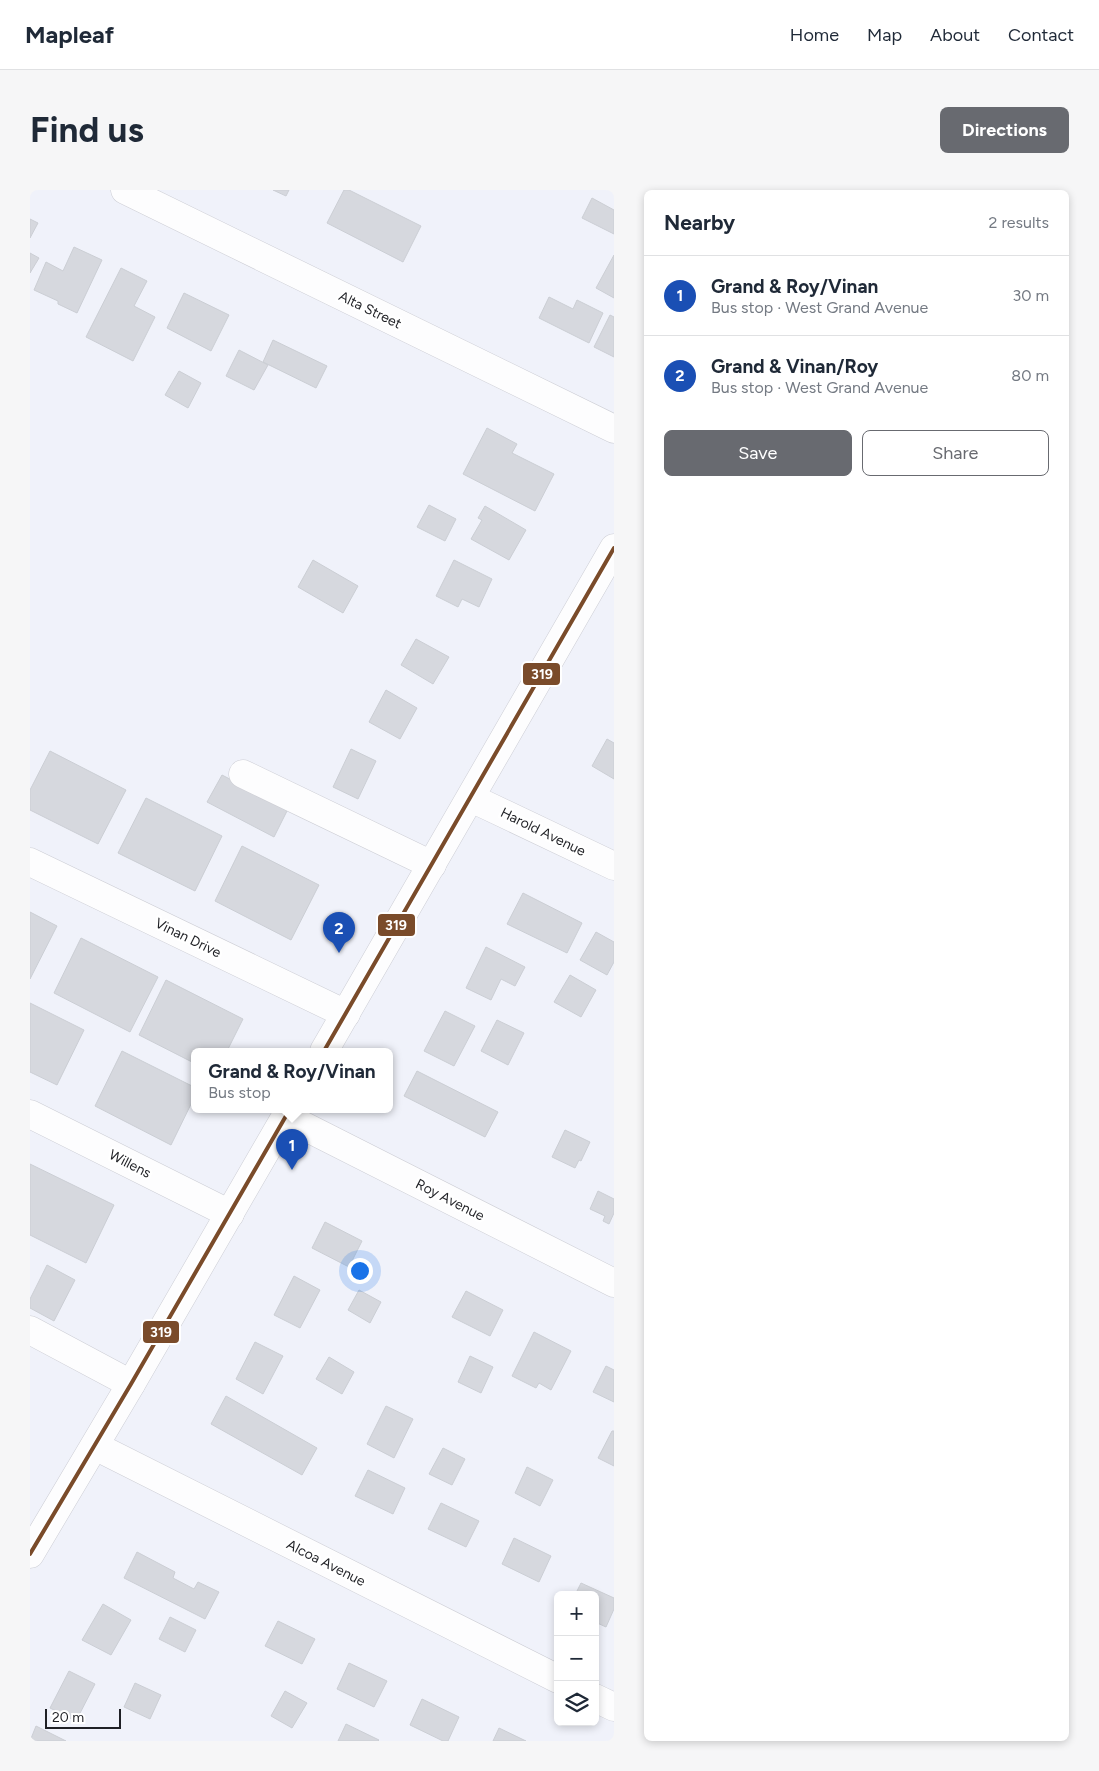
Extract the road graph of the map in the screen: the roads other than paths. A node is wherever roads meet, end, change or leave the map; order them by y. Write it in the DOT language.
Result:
graph roads {
  1 [pos="125,190"];
  2 [pos="614,429"];
  3 [pos="614,548"];
  4 [pos="243,774"];
  5 [pos="471,798"];
  6 [pos="30,862"];
  7 [pos="432,865"];
  8 [pos="614,866"];
  9 [pos="346,1014"];
  10 [pos="326,1048"];
  11 [pos="288,1113"];
  12 [pos="30,1114"];
  13 [pos="230,1214"];
  14 [pos="614,1283"];
  15 [pos="30,1330"];
  16 [pos="131,1384"];
  17 [pos="95,1446"];
  18 [pos="30,1554"];
  19 [pos="554,1677"];
  20 [pos="599,1700"];
  21 [pos="614,1707"];
  1 -- 2 [label="street, Alta Street"];
  3 -- 5 [label="street"];
  4 -- 7 [label="street"];
  5 -- 7 [label="street"];
  5 -- 8 [label="street, Harold Avenue"];
  6 -- 9 [label="street, Vinan Drive"];
  7 -- 9 [label="street"];
  9 -- 10 [label="street"];
  11 -- 13 [label="street"];
  11 -- 14 [label="street, Roy Avenue"];
  12 -- 13 [label="street, Willens"];
  13 -- 16 [label="street"];
  15 -- 16 [label="street"];
  16 -- 17 [label="street"];
  17 -- 18 [label="street"];
  17 -- 19 [label="street, Alcoa Avenue"];
  20 -- 21 [label="street"];
}
